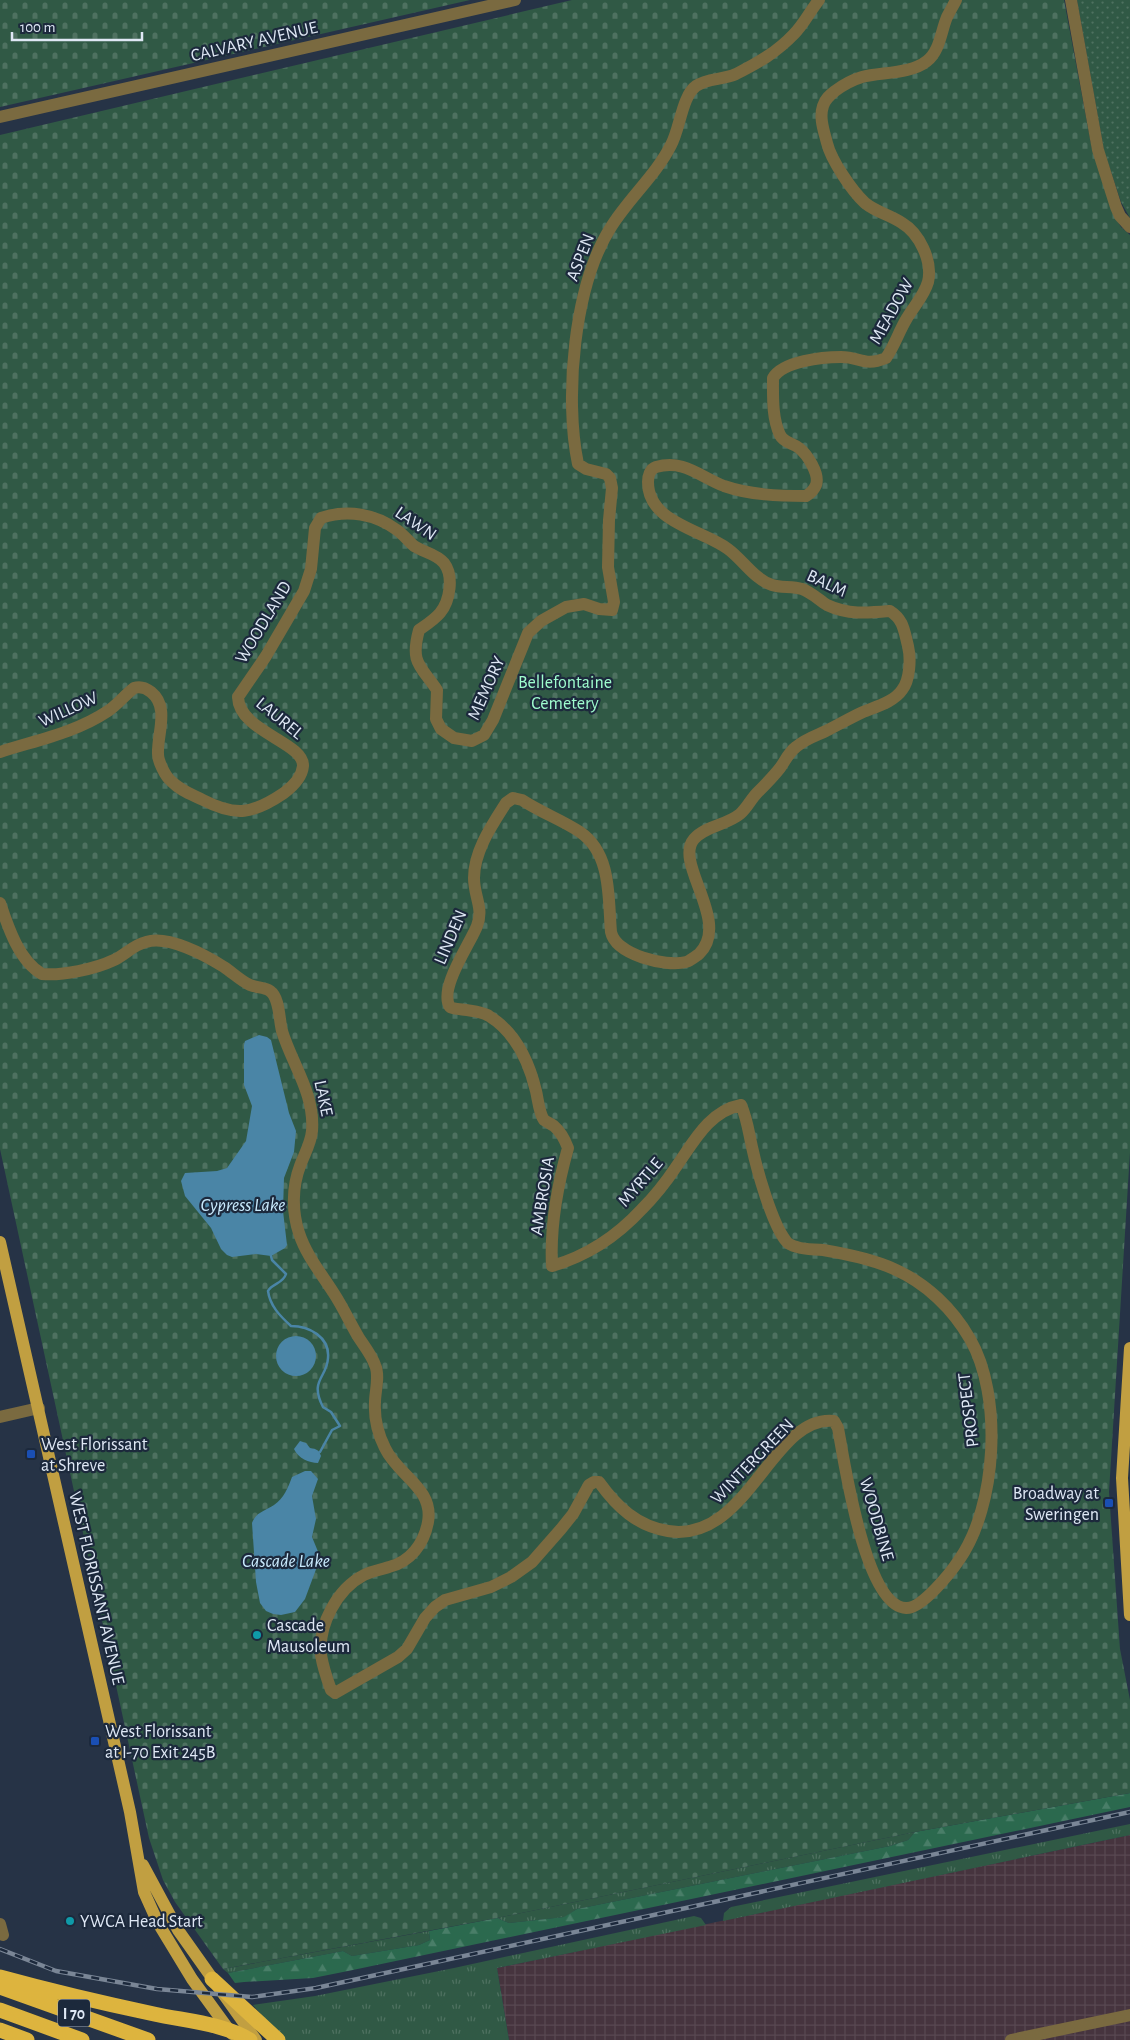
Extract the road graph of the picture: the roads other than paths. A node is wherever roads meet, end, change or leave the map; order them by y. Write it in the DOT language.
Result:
graph roads {
  1 [pos="515,0"];
  2 [pos="819,0"];
  3 [pos="956,0"];
  4 [pos="1070,0"];
  5 [pos="0,117"];
  6 [pos="1130,227"];
  7 [pos="793,445"];
  8 [pos="315,528"];
  9 [pos="443,562"];
  10 [pos="612,610"];
  11 [pos="143,688"];
  12 [pos="238,701"];
  13 [pos="0,752"];
  14 [pos="0,903"];
  15 [pos="706,940"];
  16 [pos="453,1010"];
  17 [pos="0,1242"];
  18 [pos="787,1243"];
  19 [pos="552,1266"];
  20 [pos="1130,1348"];
  21 [pos="39,1408"];
  22 [pos="0,1417"];
  23 [pos="834,1421"];
  24 [pos="1126,1477"];
  25 [pos="594,1482"];
  26 [pos="911,1608"];
  27 [pos="1130,1615"];
  28 [pos="138,1854"];
  29 [pos="0,1977"];
  30 [pos="212,1979"];
  31 [pos="0,1987"];
  32 [pos="236,2005"];
  33 [pos="0,2010"];
  34 [pos="1130,2016"];
  35 [pos="0,2030"];
  36 [pos="233,2035"];
  37 [pos="27,2040"];
  38 [pos="82,2040"];
  39 [pos="148,2040"];
  40 [pos="250,2040"];
  41 [pos="256,2040"];
  42 [pos="278,2040"];
  43 [pos="1011,2040"];
  1 -- 5 [label="street, CALVARY AVENUE"];
  2 -- 10 [label="street, ASPEN"];
  3 -- 7 [label="street, MEADOW"];
  4 -- 6 [label="street"];
  7 -- 15 [label="street, BALM"];
  8 -- 9 [label="street, LAWN"];
  8 -- 12 [label="street, WOODLAND"];
  9 -- 10 [label="street, MEMORY"];
  11 -- 12 [label="street, LAUREL"];
  11 -- 13 [label="street, WILLOW"];
  14 -- 25 [label="street, LAKE"];
  15 -- 16 [label="street, LINDEN"];
  16 -- 19 [label="street, AMBROSIA"];
  17 -- 21 [label="main road, WEST FLORISSANT AVENUE"];
  18 -- 19 [label="street, MYRTLE"];
  18 -- 26 [label="street, PROSPECT"];
  20 -- 24 [label="main road"];
  21 -- 22 [label="street"];
  21 -- 28 [label="main road, WEST FLORISSANT AVENUE"];
  23 -- 25 [label="street, WINTERGREEN"];
  23 -- 26 [label="street, WOODBINE"];
  24 -- 27 [label="main road"];
  28 -- 30 [label="main road, WEST FLORISSANT AVENUE"];
  28 -- 36 [label="main road, WEST FLORISSANT AVENUE"];
  29 -- 36 [label="highway"];
  30 -- 32 [label="highway"];
  31 -- 39 [label="highway, I 70"];
  32 -- 41 [label="main road"];
  32 -- 42 [label="highway"];
  33 -- 38 [label="highway"];
  34 -- 43 [label="street"];
  35 -- 37 [label="highway"];
  36 -- 40 [label="highway"];
}
